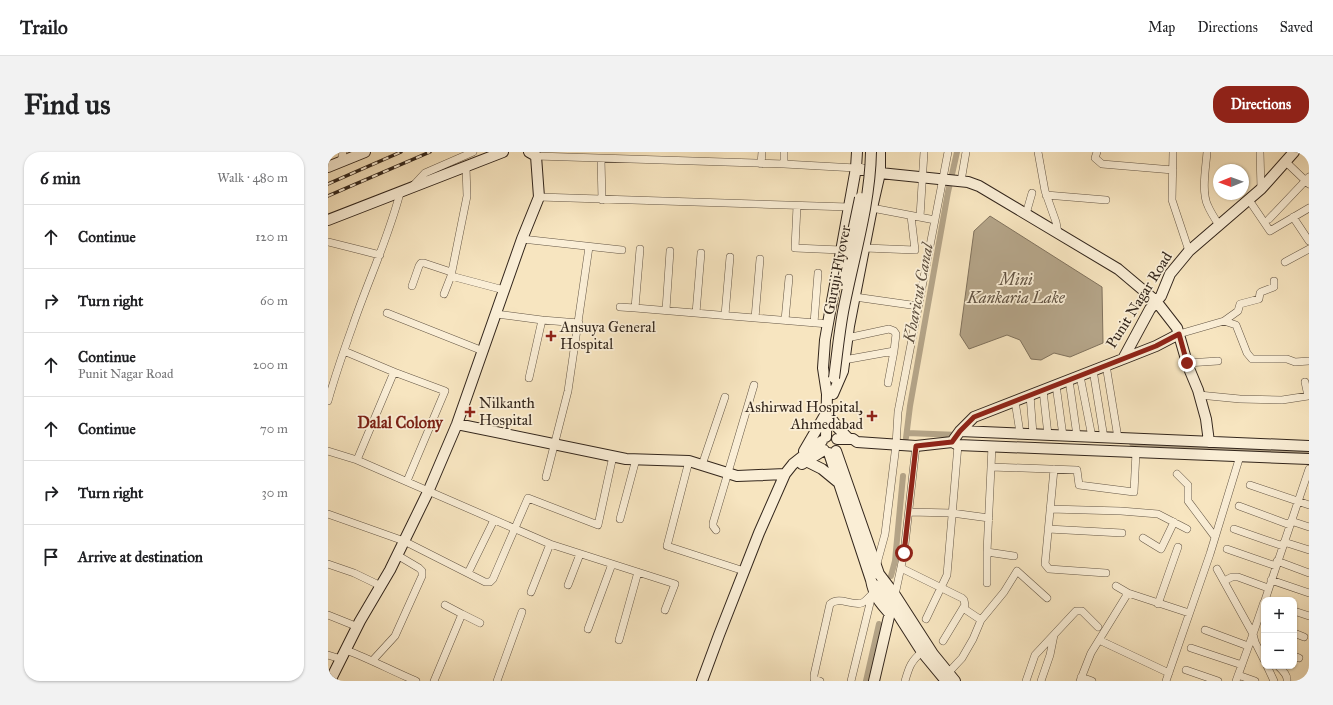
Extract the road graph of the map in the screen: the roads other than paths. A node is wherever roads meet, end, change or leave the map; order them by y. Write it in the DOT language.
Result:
graph roads {
  1 [pos="365,152"];
  2 [pos="473,152"];
  3 [pos="502,152"];
  4 [pos="762,152"];
  5 [pos="784,152"];
  6 [pos="857,152"];
  7 [pos="865,152"];
  8 [pos="872,152"];
  9 [pos="880,152"];
  10 [pos="924,152"];
  11 [pos="948,152"];
  12 [pos="966,152"];
  13 [pos="1038,152"];
  14 [pos="1097,152"];
  15 [pos="1173,152"];
  16 [pos="1207,152"];
  17 [pos="1260,152"];
  18 [pos="1294,152"];
  19 [pos="532,154"];
  20 [pos="626,156"];
  21 [pos="342,157"];
  22 [pos="601,159"];
  23 [pos="1286,162"];
  24 [pos="762,164"];
  25 [pos="784,164"];
  26 [pos="328,167"];
  27 [pos="466,167"];
  28 [pos="856,168"];
  29 [pos="1173,170"];
  30 [pos="880,173"];
  31 [pos="923,177"];
  32 [pos="944,179"];
  33 [pos="959,181"];
  34 [pos="1308,181"];
  35 [pos="412,188"];
  36 [pos="1261,189"];
  37 [pos="400,193"];
  38 [pos="1032,193"];
  39 [pos="1046,195"];
  40 [pos="538,198"];
  41 [pos="602,200"];
  42 [pos="1106,200"];
  43 [pos="1249,200"];
  44 [pos="797,206"];
  45 [pos="850,207"];
  46 [pos="872,208"];
  47 [pos="1309,208"];
  48 [pos="1026,214"];
  49 [pos="911,216"];
  50 [pos="920,217"];
  51 [pos="1293,217"];
  52 [pos="1269,219"];
  53 [pos="328,220"];
  54 [pos="935,220"];
  55 [pos="1219,225"];
  56 [pos="1058,233"];
  57 [pos="522,240"];
  58 [pos="1309,241"];
  59 [pos="328,242"];
  60 [pos="589,247"];
  61 [pos="865,248"];
  62 [pos="640,249"];
  63 [pos="1309,249"];
  64 [pos="622,250"];
  65 [pos="841,250"];
  66 [pos="915,250"];
  67 [pos="670,251"];
  68 [pos="1189,251"];
  69 [pos="701,253"];
  70 [pos="928,253"];
  71 [pos="380,255"];
  72 [pos="730,257"];
  73 [pos="760,259"];
  74 [pos="1285,262"];
  75 [pos="818,273"];
  76 [pos="451,274"];
  77 [pos="789,278"];
  78 [pos="1274,280"];
  79 [pos="412,286"];
  80 [pos="504,290"];
  81 [pos="444,294"];
  82 [pos="855,297"];
  83 [pos="1156,301"];
  84 [pos="918,306"];
  85 [pos="620,307"];
  86 [pos="634,308"];
  87 [pos="666,310"];
  88 [pos="387,313"];
  89 [pos="696,313"];
  90 [pos="496,314"];
  91 [pos="725,315"];
  92 [pos="755,318"];
  93 [pos="542,320"];
  94 [pos="785,320"];
  95 [pos="1224,321"];
  96 [pos="579,323"];
  97 [pos="814,323"];
  98 [pos="828,324"];
  99 [pos="1179,334"];
  100 [pos="847,338"];
  101 [pos="344,351"];
  102 [pos="484,351"];
  103 [pos="894,351"];
  104 [pos="1123,359"];
  105 [pos="844,360"];
  106 [pos="1309,360"];
  107 [pos="1218,361"];
  108 [pos="1187,363"];
  109 [pos="1106,365"];
  110 [pos="1093,370"];
  111 [pos="394,372"];
  112 [pos="1080,376"];
  113 [pos="529,378"];
  114 [pos="831,378"];
  115 [pos="1069,380"];
  116 [pos="1305,382"];
  117 [pos="888,383"];
  118 [pos="754,385"];
  119 [pos="1056,385"];
  120 [pos="1043,390"];
  121 [pos="830,394"];
  122 [pos="1030,395"];
  123 [pos="1200,395"];
  124 [pos="1309,396"];
  125 [pos="725,397"];
  126 [pos="328,401"];
  127 [pos="1016,401"];
  128 [pos="826,413"];
  129 [pos="833,421"];
  130 [pos="457,424"];
  131 [pos="960,431"];
  132 [pos="1020,433"];
  133 [pos="1034,434"];
  134 [pos="1048,435"];
  135 [pos="1063,436"];
  136 [pos="1077,436"];
  137 [pos="1092,437"];
  138 [pos="1104,438"];
  139 [pos="1118,438"];
  140 [pos="853,441"];
  141 [pos="1209,442"];
  142 [pos="954,443"];
  143 [pos="555,444"];
  144 [pos="831,444"];
  145 [pos="896,445"];
  146 [pos="916,446"];
  147 [pos="992,446"];
  148 [pos="1309,446"];
  149 [pos="328,451"];
  150 [pos="1136,452"];
  151 [pos="613,456"];
  152 [pos="1240,456"];
  153 [pos="636,459"];
  154 [pos="1309,459"];
  155 [pos="357,460"];
  156 [pos="802,460"];
  157 [pos="688,462"];
  158 [pos="702,466"];
  159 [pos="991,467"];
  160 [pos="1054,469"];
  161 [pos="1309,469"];
  162 [pos="729,473"];
  163 [pos="785,474"];
  164 [pos="1178,474"];
  165 [pos="546,477"];
  166 [pos="407,481"];
  167 [pos="1307,481"];
  168 [pos="839,483"];
  169 [pos="1250,485"];
  170 [pos="428,492"];
  171 [pos="1298,501"];
  172 [pos="1309,505"];
  173 [pos="1239,506"];
  174 [pos="1050,508"];
  175 [pos="909,512"];
  176 [pos="328,514"];
  177 [pos="952,514"];
  178 [pos="989,518"];
  179 [pos="620,519"];
  180 [pos="494,520"];
  181 [pos="1174,522"];
  182 [pos="1291,523"];
  183 [pos="1309,526"];
  184 [pos="515,529"];
  185 [pos="1048,529"];
  186 [pos="1187,529"];
  187 [pos="1234,529"];
  188 [pos="716,530"];
  189 [pos="1122,533"];
  190 [pos="1143,538"];
  191 [pos="1215,538"];
  192 [pos="404,541"];
  193 [pos="550,544"];
  194 [pos="1283,544"];
  195 [pos="1178,547"];
  196 [pos="1227,549"];
  197 [pos="1309,550"];
  198 [pos="987,552"];
  199 [pos="580,554"];
  200 [pos="397,555"];
  201 [pos="1014,556"];
  202 [pos="328,564"];
  203 [pos="612,564"];
  204 [pos="1276,564"];
  205 [pos="876,567"];
  206 [pos="901,568"];
  207 [pos="1218,569"];
  208 [pos="638,572"];
  209 [pos="744,572"];
  210 [pos="468,573"];
  211 [pos="1106,573"];
  212 [pos="1309,573"];
  213 [pos="872,580"];
  214 [pos="1271,580"];
  215 [pos="1224,581"];
  216 [pos="988,583"];
  217 [pos="568,585"];
  218 [pos="381,586"];
  219 [pos="1116,586"];
  220 [pos="941,588"];
  221 [pos="1268,588"];
  222 [pos="531,592"];
  223 [pos="873,593"];
  224 [pos="1128,593"];
  225 [pos="1309,593"];
  226 [pos="895,595"];
  227 [pos="1265,597"];
  228 [pos="1047,598"];
  229 [pos="1158,604"];
  230 [pos="445,605"];
  231 [pos="963,608"];
  232 [pos="665,610"];
  233 [pos="891,610"];
  234 [pos="522,612"];
  235 [pos="1297,612"];
  236 [pos="1189,613"];
  237 [pos="462,614"];
  238 [pos="328,615"];
  239 [pos="1309,616"];
  240 [pos="926,619"];
  241 [pos="981,620"];
  242 [pos="1261,622"];
  243 [pos="480,623"];
  244 [pos="358,627"];
  245 [pos="1098,627"];
  246 [pos="588,629"];
  247 [pos="1205,630"];
  248 [pos="1253,634"];
  249 [pos="1297,634"];
  250 [pos="1054,635"];
  251 [pos="1304,637"];
  252 [pos="619,640"];
  253 [pos="1099,640"];
  254 [pos="943,641"];
  255 [pos="1255,642"];
  256 [pos="1261,645"];
  257 [pos="1248,646"];
  258 [pos="1191,648"];
  259 [pos="922,652"];
  260 [pos="344,654"];
  261 [pos="1261,654"];
  262 [pos="328,655"];
  263 [pos="373,660"];
  264 [pos="1242,665"];
  265 [pos="1268,669"];
  266 [pos="1281,669"];
  267 [pos="1186,670"];
  268 [pos="396,673"];
  269 [pos="1169,673"];
  270 [pos="947,677"];
  271 [pos="1237,678"];
  272 [pos="1081,679"];
  273 [pos="330,681"];
  274 [pos="394,681"];
  275 [pos="416,681"];
  276 [pos="434,681"];
  277 [pos="497,681"];
  278 [pos="702,681"];
  279 [pos="706,681"];
  280 [pos="820,681"];
  281 [pos="851,681"];
  282 [pos="874,681"];
  283 [pos="905,681"];
  284 [pos="955,681"];
  285 [pos="1026,681"];
  286 [pos="1041,681"];
  287 [pos="1092,681"];
  288 [pos="1166,681"];
  289 [pos="1218,681"];
  290 [pos="1255,681"];
  291 [pos="1274,681"];
  292 [pos="1287,681"];
  1 -- 21 [label="street"];
  2 -- 35 [label="street"];
  3 -- 27 [label="street"];
  4 -- 24 [label="street"];
  5 -- 25 [label="street"];
  6 -- 28 [label="street"];
  7 -- 114 [label="street, Guruji Flyover, bridge"];
  8 -- 114 [label="street, Guruji Flyover, bridge"];
  9 -- 30 [label="street"];
  10 -- 31 [label="street"];
  11 -- 32 [label="street"];
  12 -- 33 [label="street"];
  13 -- 39 [label="street"];
  14 -- 29 [label="street"];
  15 -- 29 [label="street"];
  16 -- 55 [label="street"];
  17 -- 36 [label="street"];
  18 -- 23 [label="street, Punit Nagar Road"];
  19 -- 22 [label="street"];
  19 -- 40 [label="street"];
  20 -- 22 [label="street"];
  20 -- 24 [label="street"];
  21 -- 26 [label="street"];
  22 -- 41 [label="street"];
  23 -- 34 [label="street"];
  23 -- 36 [label="street, Punit Nagar Road"];
  24 -- 25 [label="street"];
  25 -- 28 [label="street"];
  27 -- 35 [label="street"];
  27 -- 76 [label="street"];
  28 -- 30 [label="street"];
  28 -- 45 [label="street"];
  29 -- 68 [label="street"];
  30 -- 31 [label="street"];
  30 -- 46 [label="street"];
  31 -- 32 [label="street"];
  31 -- 50 [label="street"];
  32 -- 33 [label="street"];
  32 -- 54 [label="street"];
  33 -- 48 [label="street"];
  34 -- 52 [label="street"];
  35 -- 37 [label="street"];
  36 -- 43 [label="street, Punit Nagar Road"];
  37 -- 53 [label="street"];
  37 -- 71 [label="street"];
  38 -- 48 [label="street"];
  39 -- 42 [label="street"];
  39 -- 56 [label="street"];
  40 -- 41 [label="street"];
  40 -- 57 [label="street"];
  41 -- 44 [label="street"];
  43 -- 51 [label="street"];
  43 -- 55 [label="street, Punit Nagar Road"];
  44 -- 45 [label="street"];
  44 -- 65 [label="street"];
  45 -- 65 [label="street"];
  46 -- 49 [label="street"];
  46 -- 61 [label="street"];
  47 -- 51 [label="street"];
  48 -- 56 [label="street"];
  49 -- 50 [label="street"];
  49 -- 66 [label="street"];
  50 -- 54 [label="street"];
  51 -- 58 [label="street"];
  54 -- 70 [label="street"];
  55 -- 68 [label="street, Punit Nagar Road"];
  56 -- 83 [label="street"];
  57 -- 60 [label="street"];
  57 -- 80 [label="street"];
  59 -- 71 [label="street"];
  60 -- 64 [label="street"];
  60 -- 96 [label="street"];
  61 -- 66 [label="street"];
  61 -- 82 [label="street"];
  62 -- 86 [label="street"];
  63 -- 74 [label="street"];
  65 -- 98 [label="street"];
  66 -- 70 [label="street"];
  67 -- 87 [label="street"];
  68 -- 83 [label="street, Punit Nagar Road"];
  69 -- 89 [label="street"];
  70 -- 84 [label="street"];
  71 -- 101 [label="street"];
  72 -- 91 [label="street"];
  73 -- 92 [label="street"];
  75 -- 97 [label="street"];
  76 -- 79 [label="street"];
  76 -- 80 [label="street"];
  76 -- 81 [label="street"];
  77 -- 94 [label="street"];
  78 -- 95 [label="street"];
  80 -- 90 [label="street"];
  82 -- 84 [label="street"];
  82 -- 100 [label="street"];
  83 -- 99 [label="street"];
  83 -- 104 [label="street, Punit Nagar Road"];
  84 -- 145 [label="street"];
  85 -- 86 [label="street"];
  86 -- 87 [label="street"];
  87 -- 89 [label="street"];
  88 -- 102 [label="street"];
  89 -- 91 [label="street"];
  90 -- 93 [label="street"];
  90 -- 102 [label="street"];
  91 -- 92 [label="street"];
  92 -- 94 [label="street"];
  93 -- 96 [label="street"];
  93 -- 113 [label="street"];
  94 -- 97 [label="street"];
  95 -- 99 [label="street"];
  95 -- 106 [label="street"];
  96 -- 143 [label="street"];
  97 -- 98 [label="street"];
  98 -- 121 [label="street"];
  99 -- 104 [label="street"];
  99 -- 108 [label="street"];
  100 -- 103 [label="street"];
  100 -- 105 [label="street"];
  101 -- 111 [label="street"];
  101 -- 126 [label="street"];
  102 -- 130 [label="street"];
  103 -- 105 [label="street"];
  103 -- 117 [label="street"];
  104 -- 109 [label="street, Punit Nagar Road"];
  105 -- 121 [label="street"];
  107 -- 108 [label="street"];
  108 -- 123 [label="street"];
  109 -- 110 [label="street, Punit Nagar Road"];
  109 -- 139 [label="street"];
  110 -- 112 [label="street, Punit Nagar Road"];
  110 -- 138 [label="street"];
  111 -- 155 [label="street"];
  111 -- 166 [label="street"];
  112 -- 115 [label="street, Punit Nagar Road"];
  112 -- 137 [label="street"];
  114 -- 121 [label="street, Guruji Flyover"];
  115 -- 119 [label="street, Punit Nagar Road"];
  115 -- 136 [label="street"];
  116 -- 124 [label="street"];
  118 -- 162 [label="street"];
  119 -- 120 [label="street, Punit Nagar Road"];
  119 -- 135 [label="street"];
  120 -- 122 [label="street, Punit Nagar Road"];
  120 -- 134 [label="street"];
  121 -- 128 [label="street"];
  121 -- 129 [label="street"];
  122 -- 127 [label="street, Punit Nagar Road"];
  122 -- 133 [label="street"];
  123 -- 124 [label="street"];
  123 -- 141 [label="street"];
  125 -- 158 [label="street"];
  127 -- 131 [label="street, Punit Nagar Road"];
  127 -- 132 [label="street"];
  128 -- 144 [label="street"];
  128 -- 156 [label="street"];
  129 -- 140 [label="street"];
  129 -- 144 [label="street"];
  130 -- 143 [label="street"];
  130 -- 170 [label="street"];
  131 -- 132 [label="street"];
  131 -- 142 [label="street, Punit Nagar Road"];
  132 -- 133 [label="street"];
  133 -- 134 [label="street"];
  134 -- 135 [label="street"];
  135 -- 136 [label="street"];
  136 -- 137 [label="street"];
  137 -- 138 [label="street"];
  138 -- 139 [label="street"];
  139 -- 141 [label="street"];
  140 -- 144 [label="street"];
  140 -- 145 [label="street"];
  141 -- 148 [label="street"];
  142 -- 146 [label="street"];
  142 -- 147 [label="street"];
  142 -- 177 [label="street"];
  143 -- 151 [label="street"];
  143 -- 165 [label="street"];
  144 -- 156 [label="street"];
  144 -- 168 [label="street"];
  144 -- 205 [label="street"];
  145 -- 146 [label="street"];
  145 -- 205 [label="street"];
  146 -- 175 [label="street"];
  147 -- 150 [label="street"];
  147 -- 159 [label="street"];
  149 -- 155 [label="street"];
  150 -- 152 [label="street"];
  150 -- 160 [label="street"];
  151 -- 153 [label="street"];
  151 -- 184 [label="street"];
  152 -- 154 [label="street"];
  152 -- 191 [label="street"];
  153 -- 157 [label="street"];
  153 -- 179 [label="street"];
  155 -- 166 [label="street"];
  156 -- 163 [label="street"];
  156 -- 168 [label="street"];
  156 -- 279 [label="street"];
  157 -- 158 [label="street"];
  157 -- 209 [label="street"];
  158 -- 162 [label="street"];
  159 -- 160 [label="street"];
  159 -- 178 [label="street"];
  160 -- 174 [label="street"];
  161 -- 167 [label="street"];
  162 -- 163 [label="street"];
  162 -- 188 [label="street"];
  163 -- 209 [label="street"];
  164 -- 191 [label="street"];
  166 -- 170 [label="street"];
  167 -- 171 [label="street"];
  168 -- 213 [label="street"];
  169 -- 171 [label="street"];
  170 -- 180 [label="street"];
  170 -- 192 [label="street"];
  171 -- 172 [label="street"];
  171 -- 182 [label="street"];
  173 -- 182 [label="street"];
  174 -- 181 [label="street"];
  174 -- 185 [label="street"];
  175 -- 177 [label="street"];
  175 -- 206 [label="street"];
  176 -- 192 [label="street"];
  177 -- 178 [label="street"];
  177 -- 220 [label="street"];
  178 -- 198 [label="street"];
  180 -- 184 [label="street"];
  180 -- 210 [label="street"];
  181 -- 186 [label="street"];
  181 -- 190 [label="street"];
  182 -- 183 [label="street"];
  182 -- 194 [label="street"];
  184 -- 193 [label="street"];
  184 -- 210 [label="street"];
  185 -- 189 [label="street"];
  185 -- 211 [label="street"];
  187 -- 194 [label="street"];
  191 -- 236 [label="street"];
  192 -- 200 [label="street"];
  192 -- 210 [label="street"];
  193 -- 199 [label="street"];
  193 -- 222 [label="street"];
  194 -- 197 [label="street"];
  194 -- 204 [label="street"];
  195 -- 229 [label="street"];
  196 -- 204 [label="street"];
  198 -- 201 [label="street"];
  198 -- 216 [label="street"];
  199 -- 203 [label="street"];
  199 -- 217 [label="street"];
  200 -- 218 [label="street"];
  200 -- 263 [label="street"];
  202 -- 218 [label="street"];
  203 -- 208 [label="street"];
  203 -- 246 [label="street"];
  204 -- 212 [label="street"];
  204 -- 214 [label="street"];
  205 -- 213 [label="street"];
  205 -- 226 [label="street"];
  206 -- 220 [label="street"];
  206 -- 226 [label="street"];
  207 -- 215 [label="street"];
  208 -- 232 [label="street"];
  208 -- 252 [label="street"];
  209 -- 278 [label="street"];
  213 -- 223 [label="street"];
  213 -- 233 [label="street"];
  214 -- 221 [label="street"];
  214 -- 225 [label="street"];
  215 -- 221 [label="street"];
  215 -- 248 [label="street"];
  218 -- 244 [label="street"];
  219 -- 224 [label="street"];
  220 -- 231 [label="street"];
  220 -- 240 [label="street"];
  221 -- 227 [label="street"];
  223 -- 233 [label="street"];
  223 -- 280 [label="street"];
  223 -- 281 [label="street"];
  224 -- 229 [label="street"];
  224 -- 253 [label="street"];
  226 -- 233 [label="street"];
  226 -- 270 [label="street"];
  228 -- 241 [label="street"];
  229 -- 236 [label="street"];
  230 -- 237 [label="street"];
  231 -- 241 [label="street"];
  231 -- 254 [label="street"];
  233 -- 259 [label="street"];
  233 -- 282 [label="street"];
  234 -- 277 [label="street"];
  235 -- 239 [label="street"];
  236 -- 269 [label="street"];
  237 -- 243 [label="street"];
  237 -- 276 [label="street"];
  238 -- 244 [label="street"];
  241 -- 270 [label="street"];
  242 -- 248 [label="street"];
  244 -- 260 [label="street"];
  245 -- 250 [label="street"];
  247 -- 257 [label="street"];
  248 -- 255 [label="street"];
  248 -- 257 [label="street"];
  249 -- 251 [label="street"];
  250 -- 285 [label="street"];
  250 -- 286 [label="street"];
  253 -- 269 [label="street"];
  253 -- 272 [label="street"];
  255 -- 256 [label="street"];
  255 -- 261 [label="street"];
  257 -- 264 [label="street"];
  258 -- 264 [label="street"];
  259 -- 270 [label="street"];
  259 -- 283 [label="street"];
  260 -- 262 [label="street"];
  260 -- 263 [label="street"];
  260 -- 273 [label="street"];
  263 -- 268 [label="street"];
  264 -- 271 [label="street"];
  265 -- 291 [label="street"];
  266 -- 292 [label="street"];
  267 -- 289 [label="street"];
  268 -- 274 [label="street"];
  268 -- 275 [label="street"];
  269 -- 288 [label="street"];
  270 -- 284 [label="street"];
  271 -- 290 [label="street"];
  272 -- 287 [label="street"];
}
